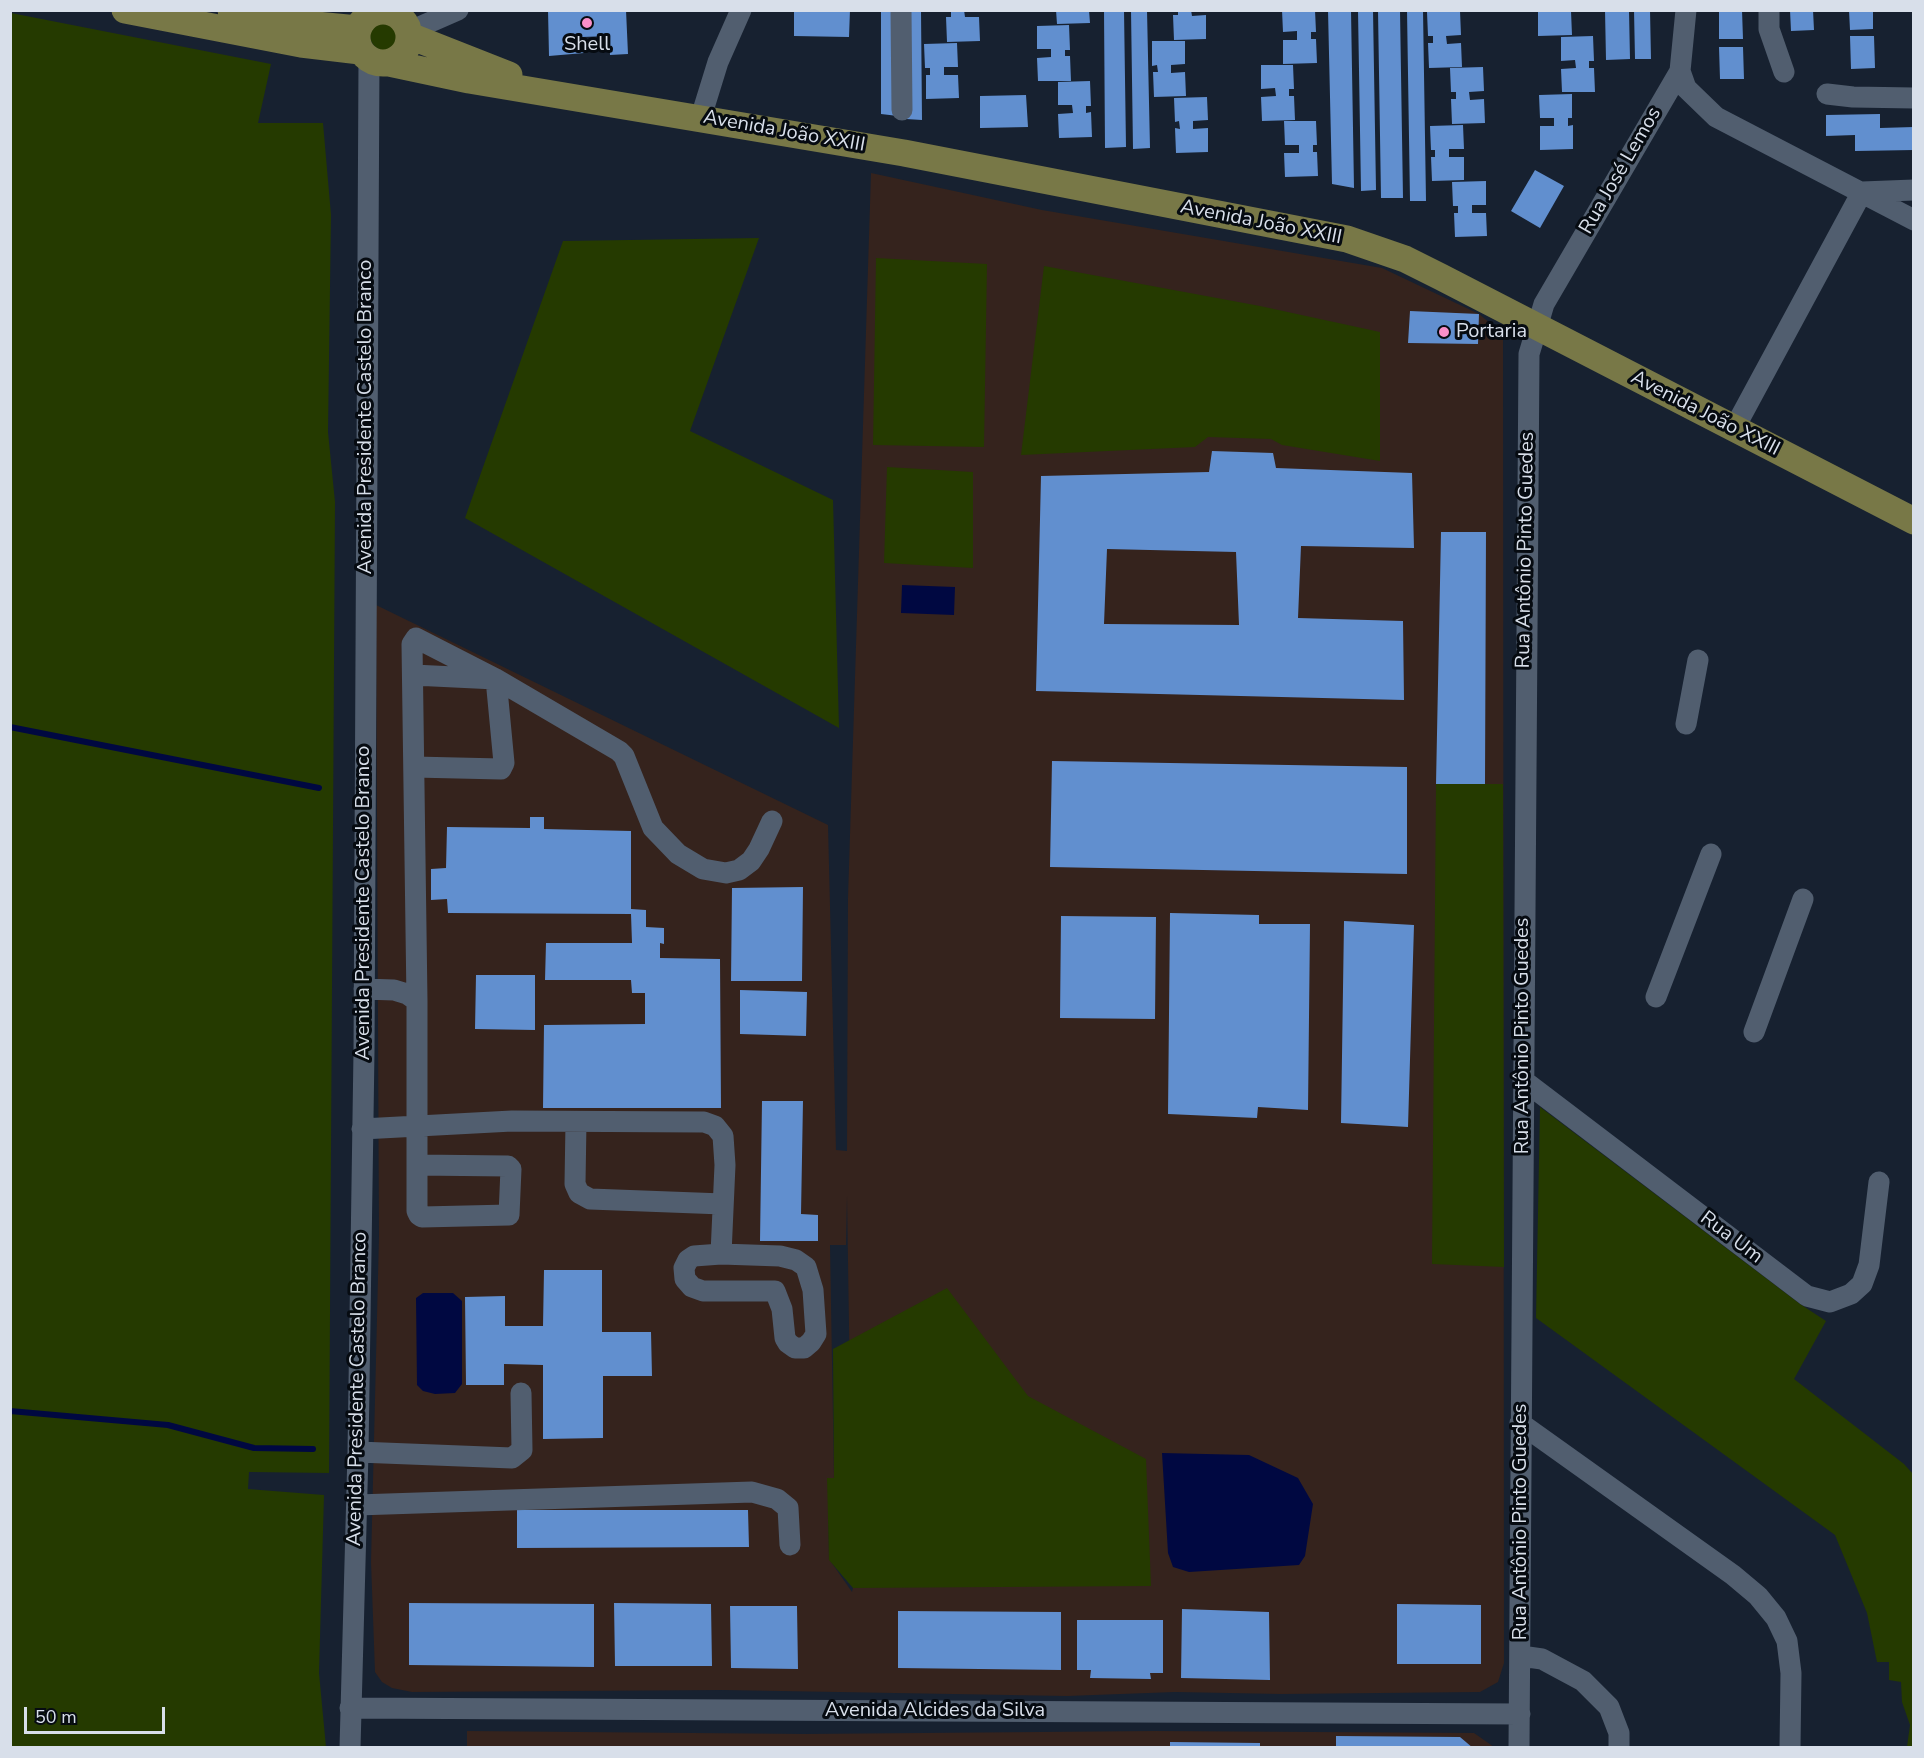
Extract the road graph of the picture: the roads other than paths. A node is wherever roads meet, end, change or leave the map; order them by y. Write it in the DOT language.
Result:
graph roads {
  1 [pos="125,10"];
  2 [pos="231,10"];
  3 [pos="458,10"];
  4 [pos="741,10"];
  5 [pos="901,10"];
  6 [pos="1686,10"];
  7 [pos="1769,10"];
  8 [pos="379,11"];
  9 [pos="410,33"];
  10 [pos="369,51"];
  11 [pos="1680,71"];
  12 [pos="1784,72"];
  13 [pos="552,92"];
  14 [pos="1827,94"];
  15 [pos="1914,98"];
  16 [pos="902,110"];
  17 [pos="700,117"];
  18 [pos="1914,190"];
  19 [pos="1862,192"];
  20 [pos="1914,220"];
  21 [pos="1536,326"];
  22 [pos="1734,429"];
  23 [pos="1914,521"];
  24 [pos="1698,660"];
  25 [pos="412,675"];
  26 [pos="496,679"];
  27 [pos="1686,724"];
  28 [pos="414,767"];
  29 [pos="772,821"];
  30 [pos="1711,854"];
  31 [pos="1803,899"];
  32 [pos="364,989"];
  33 [pos="1656,997"];
  34 [pos="417,1001"];
  35 [pos="1754,1032"];
  36 [pos="1523,1080"];
  37 [pos="576,1122"];
  38 [pos="417,1126"];
  39 [pos="362,1129"];
  40 [pos="417,1165"];
  41 [pos="1879,1182"];
  42 [pos="723,1204"];
  43 [pos="721,1254"];
  44 [pos="520,1393"];
  45 [pos="1520,1423"];
  46 [pos="358,1452"];
  47 [pos="357,1504"];
  48 [pos="790,1545"];
  49 [pos="1521,1656"];
  50 [pos="350,1708"];
  51 [pos="1520,1714"];
  52 [pos="350,1748"];
  53 [pos="1520,1748"];
  54 [pos="1618,1748"];
  55 [pos="1790,1748"];
  1 -- 10 [label="main road, Avenida João XXIII"];
  2 -- 10 [label="main road, Avenida João XXIII"];
  3 -- 9 [label="street"];
  4 -- 17 [label="street"];
  5 -- 16 [label="street"];
  6 -- 11 [label="street, Rua José Lemos"];
  7 -- 12 [label="street"];
  8 -- 9 [label="main road"];
  8 -- 10 [label="main road"];
  9 -- 10 [label="main road"];
  9 -- 13 [label="main road, Avenida João XXIII"];
  10 -- 13 [label="main road, Avenida João XXIII"];
  10 -- 32 [label="street, Avenida Presidente Castelo Branco"];
  11 -- 19 [label="street"];
  11 -- 21 [label="street, Rua José Lemos"];
  13 -- 17 [label="main road, Avenida João XXIII"];
  14 -- 15 [label="street"];
  17 -- 21 [label="main road, Avenida João XXIII"];
  18 -- 19 [label="street"];
  19 -- 20 [label="street"];
  19 -- 22 [label="street"];
  21 -- 22 [label="main road, Avenida João XXIII"];
  21 -- 36 [label="street, Rua Antônio Pinto Guedes"];
  22 -- 23 [label="main road, Avenida João XXIII"];
  24 -- 27 [label="street"];
  25 -- 26 [label="street"];
  25 -- 26 [label="street"];
  25 -- 28 [label="street"];
  26 -- 28 [label="street"];
  26 -- 29 [label="street"];
  28 -- 34 [label="street"];
  30 -- 33 [label="street"];
  31 -- 35 [label="street"];
  32 -- 34 [label="street"];
  32 -- 39 [label="street, Avenida Presidente Castelo Branco"];
  34 -- 38 [label="street"];
  36 -- 41 [label="street, Rua Um"];
  36 -- 45 [label="street, Rua Antônio Pinto Guedes"];
  37 -- 38 [label="street"];
  37 -- 42 [label="street"];
  37 -- 42 [label="street"];
  38 -- 39 [label="street"];
  38 -- 40 [label="street"];
  39 -- 46 [label="street, Avenida Presidente Castelo Branco"];
  40 -- 40 [label="street"];
  42 -- 43 [label="street"];
  43 -- 43 [label="street"];
  44 -- 46 [label="street"];
  45 -- 49 [label="street, Rua Antônio Pinto Guedes"];
  45 -- 55 [label="street"];
  46 -- 47 [label="street, Avenida Presidente Castelo Branco"];
  47 -- 48 [label="street"];
  47 -- 50 [label="street, Avenida Presidente Castelo Branco"];
  49 -- 51 [label="street, Rua Antônio Pinto Guedes"];
  49 -- 54 [label="street"];
  50 -- 51 [label="street, Avenida Alcides da Silva"];
  50 -- 52 [label="street, Avenida Presidente Castelo Branco"];
  51 -- 53 [label="street, Rua Antônio Pinto Guedes"];
}
